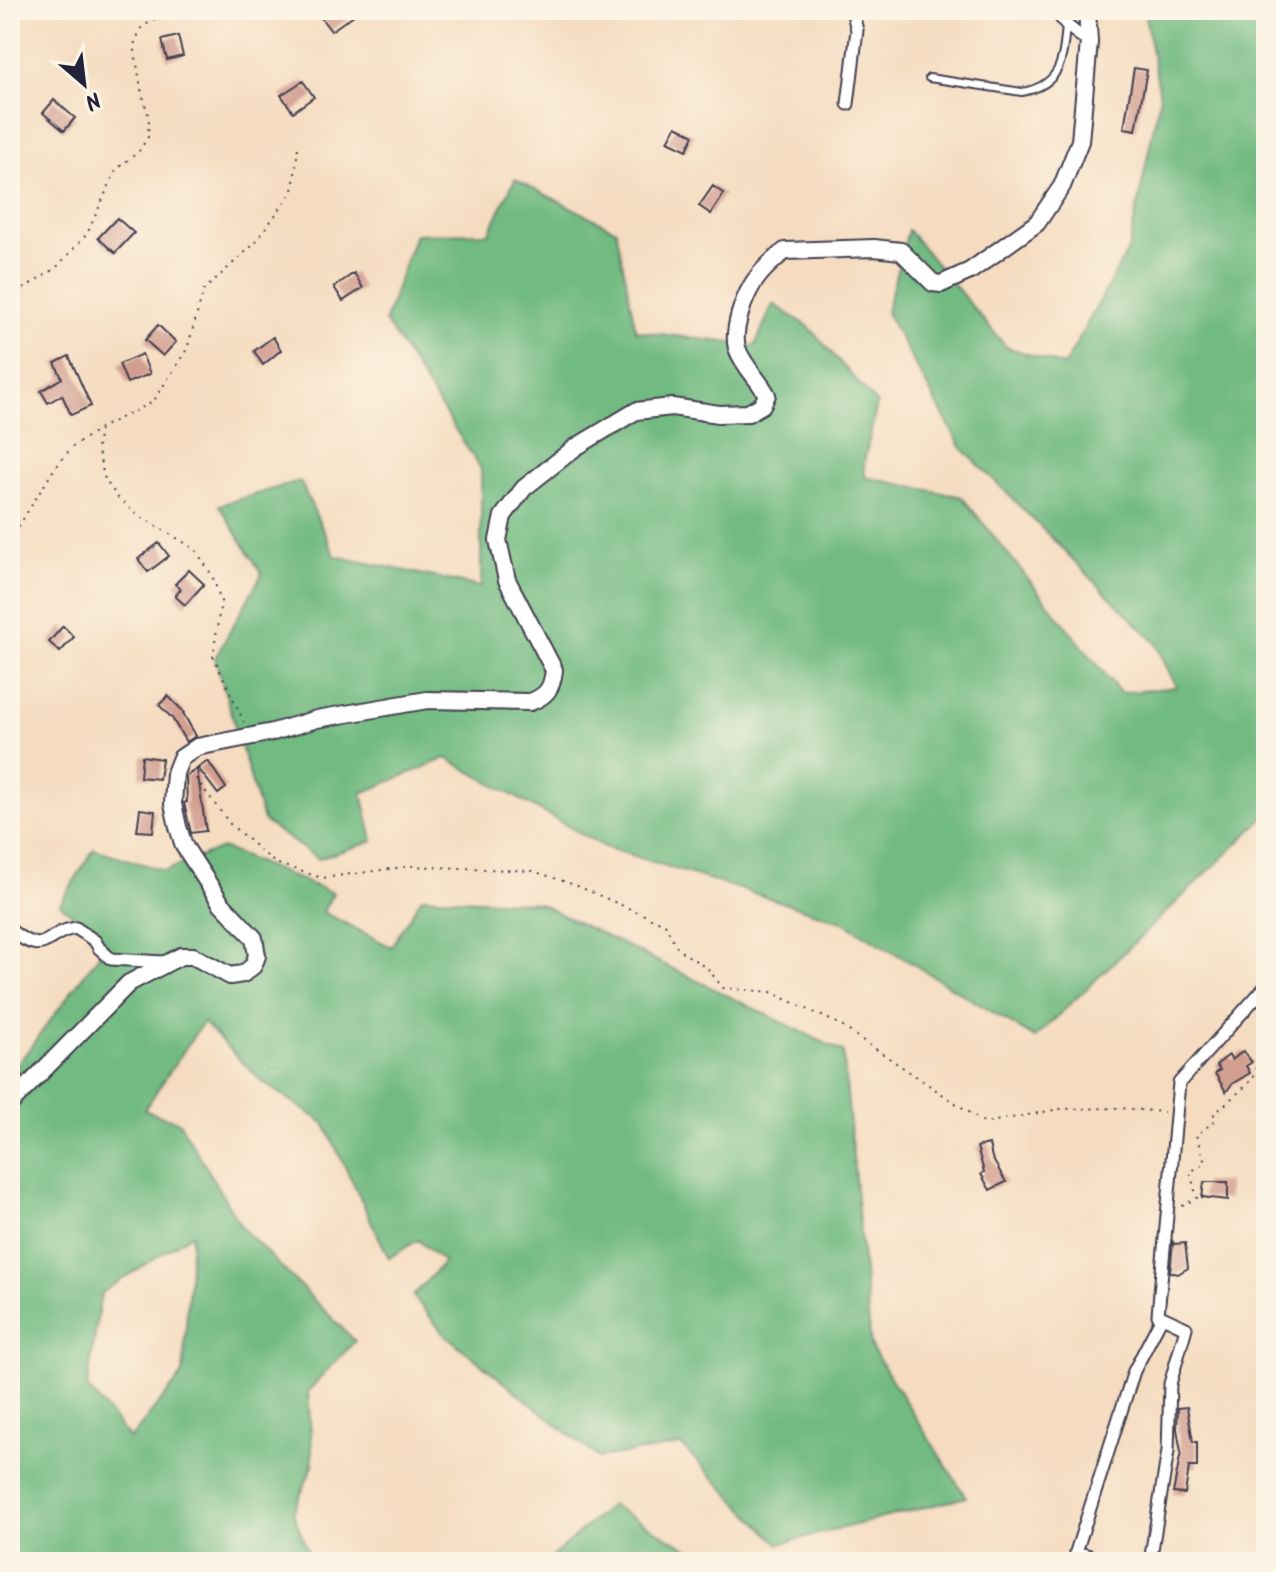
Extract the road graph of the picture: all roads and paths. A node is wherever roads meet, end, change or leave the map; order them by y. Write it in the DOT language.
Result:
graph roads {
  1 [pos="201,10"];
  2 [pos="852,10"];
  3 [pos="1057,10"];
  4 [pos="1087,10"];
  5 [pos="1066,25"];
  6 [pos="1089,42"];
  7 [pos="929,78"];
  8 [pos="848,104"];
  9 [pos="298,147"];
  10 [pos="10,297"];
  11 [pos="100,428"];
  12 [pos="10,540"];
  13 [pos="250,736"];
  14 [pos="181,758"];
  15 [pos="10,930"];
  16 [pos="169,962"];
  17 [pos="1266,986"];
  18 [pos="1266,1032"];
  19 [pos="10,1104"];
  20 [pos="1176,1113"];
  21 [pos="1167,1215"];
  22 [pos="1162,1317"];
  23 [pos="1088,1562"];
  24 [pos="1150,1562"];
  1 -- 10 [label="path"];
  2 -- 8 [label="street"];
  3 -- 5 [label="street"];
  4 -- 6 [label="main road"];
  5 -- 6 [label="street"];
  5 -- 7 [label="lane"];
  6 -- 13 [label="main road"];
  9 -- 11 [label="path"];
  11 -- 12 [label="path"];
  11 -- 13 [label="path"];
  13 -- 14 [label="main road"];
  14 -- 16 [label="main road"];
  14 -- 20 [label="path"];
  15 -- 16 [label="street"];
  16 -- 19 [label="main road"];
  17 -- 20 [label="street"];
  18 -- 21 [label="path"];
  20 -- 21 [label="street"];
  21 -- 22 [label="street"];
  22 -- 23 [label="street"];
  22 -- 24 [label="street"];
}
